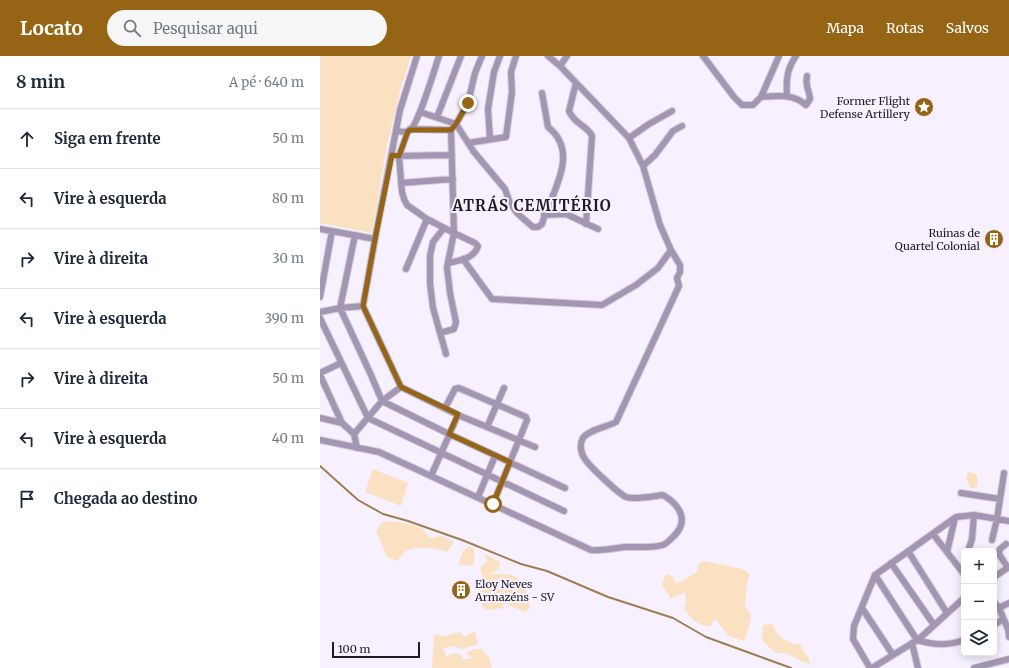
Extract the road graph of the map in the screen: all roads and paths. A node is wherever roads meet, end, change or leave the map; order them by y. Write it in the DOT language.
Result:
graph roads {
  1 [pos="417,56"];
  2 [pos="439,56"];
  3 [pos="461,56"];
  4 [pos="482,56"];
  5 [pos="500,56"];
  6 [pos="516,56"];
  7 [pos="548,56"];
  8 [pos="567,56"];
  9 [pos="703,56"];
  10 [pos="779,56"];
  11 [pos="796,56"];
  12 [pos="560,66"];
  13 [pos="807,76"];
  14 [pos="576,83"];
  15 [pos="542,93"];
  16 [pos="786,95"];
  17 [pos="761,97"];
  18 [pos="672,111"];
  19 [pos="420,112"];
  20 [pos="437,117"];
  21 [pos="456,124"];
  22 [pos="682,126"];
  23 [pos="409,130"];
  24 [pos="451,130"];
  25 [pos="396,131"];
  26 [pos="629,138"];
  27 [pos="490,139"];
  28 [pos="468,143"];
  29 [pos="392,155"];
  30 [pos="399,156"];
  31 [pos="452,156"];
  32 [pos="643,166"];
  33 [pos="453,179"];
  34 [pos="401,183"];
  35 [pos="544,215"];
  36 [pos="426,219"];
  37 [pos="586,224"];
  38 [pos="444,228"];
  39 [pos="320,229"];
  40 [pos="598,229"];
  41 [pos="332,231"];
  42 [pos="454,233"];
  43 [pos="354,235"];
  44 [pos="375,239"];
  45 [pos="671,250"];
  46 [pos="464,259"];
  47 [pos="449,263"];
  48 [pos="406,269"];
  49 [pos="320,297"];
  50 [pos="363,306"];
  51 [pos="340,308"];
  52 [pos="320,312"];
  53 [pos="320,318"];
  54 [pos="440,333"];
  55 [pos="446,354"];
  56 [pos="342,363"];
  57 [pos="320,374"];
  58 [pos="401,387"];
  59 [pos="504,388"];
  60 [pos="382,402"];
  61 [pos="497,404"];
  62 [pos="445,408"];
  63 [pos="458,414"];
  64 [pos="320,418"];
  65 [pos="368,418"];
  66 [pos="342,423"];
  67 [pos="487,427"];
  68 [pos="354,434"];
  69 [pos="449,434"];
  70 [pos="320,440"];
  71 [pos="519,440"];
  72 [pos="535,446"];
  73 [pos="357,448"];
  74 [pos="440,453"];
  75 [pos="495,456"];
  76 [pos="510,462"];
  77 [pos="1004,473"];
  78 [pos="487,475"];
  79 [pos="431,476"];
  80 [pos="502,482"];
  81 [pos="565,488"];
  82 [pos="960,493"];
  83 [pos="478,497"];
  84 [pos="1000,499"];
  85 [pos="493,504"];
  86 [pos="564,511"];
  87 [pos="974,516"];
  88 [pos="955,518"];
  89 [pos="997,519"];
  90 [pos="1009,521"];
  91 [pos="933,534"];
  92 [pos="992,540"];
  93 [pos="1006,544"];
  94 [pos="969,548"];
  95 [pos="908,551"];
  96 [pos="947,552"];
  97 [pos="891,563"];
  98 [pos="1009,568"];
  99 [pos="961,571"];
  100 [pos="875,575"];
  101 [pos="997,575"];
  102 [pos="961,601"];
  103 [pos="1009,603"];
  104 [pos="997,606"];
  105 [pos="862,608"];
  106 [pos="999,608"];
  107 [pos="947,613"];
  108 [pos="1003,619"];
  109 [pos="997,623"];
  110 [pos="934,625"];
  111 [pos="1008,629"];
  112 [pos="1009,637"];
  113 [pos="961,641"];
  114 [pos="914,642"];
  115 [pos="893,655"];
  116 [pos="1009,658"];
  117 [pos="871,668"];
  118 [pos="918,668"];
  119 [pos="974,668"];
  1 -- 25 [label="street"];
  2 -- 19 [label="street"];
  3 -- 20 [label="street"];
  4 -- 21 [label="street"];
  5 -- 27 [label="street"];
  6 -- 27 [label="street"];
  7 -- 12 [label="street"];
  8 -- 12 [label="street"];
  9 -- 17 [label="street"];
  10 -- 17 [label="street"];
  11 -- 16 [label="street"];
  12 -- 14 [label="street"];
  13 -- 16 [label="street"];
  14 -- 26 [label="street"];
  14 -- 37 [label="street"];
  15 -- 35 [label="street"];
  16 -- 17 [label="street"];
  18 -- 26 [label="street"];
  19 -- 20 [label="street"];
  19 -- 23 [label="street"];
  20 -- 21 [label="street"];
  21 -- 24 [label="street"];
  21 -- 28 [label="street"];
  22 -- 32 [label="street"];
  23 -- 24 [label="street"];
  23 -- 25 [label="street"];
  23 -- 30 [label="street"];
  24 -- 31 [label="street"];
  25 -- 29 [label="street"];
  26 -- 32 [label="street"];
  27 -- 28 [label="street"];
  28 -- 35 [label="street"];
  29 -- 30 [label="street"];
  29 -- 44 [label="street"];
  30 -- 31 [label="street"];
  30 -- 34 [label="street"];
  31 -- 33 [label="street"];
  32 -- 45 [label="street"];
  33 -- 34 [label="street"];
  33 -- 42 [label="street"];
  34 -- 36 [label="street"];
  35 -- 37 [label="street"];
  36 -- 38 [label="street"];
  36 -- 48 [label="street"];
  37 -- 40 [label="street"];
  38 -- 42 [label="street"];
  38 -- 54 [label="street"];
  39 -- 41 [label="street"];
  41 -- 43 [label="street"];
  41 -- 49 [label="street"];
  42 -- 46 [label="street"];
  42 -- 47 [label="street"];
  43 -- 44 [label="street"];
  43 -- 51 [label="street"];
  44 -- 50 [label="street"];
  45 -- 46 [label="street"];
  45 -- 85 [label="street"];
  46 -- 47 [label="street"];
  47 -- 54 [label="street"];
  50 -- 51 [label="street"];
  50 -- 58 [label="street"];
  51 -- 52 [label="street"];
  51 -- 60 [label="street"];
  53 -- 56 [label="street"];
  54 -- 55 [label="street"];
  56 -- 57 [label="street"];
  56 -- 65 [label="street"];
  57 -- 66 [label="street"];
  58 -- 60 [label="street"];
  58 -- 62 [label="street"];
  59 -- 61 [label="street"];
  60 -- 65 [label="street"];
  60 -- 69 [label="street"];
  61 -- 62 [label="street"];
  61 -- 67 [label="street"];
  61 -- 71 [label="street"];
  62 -- 63 [label="street"];
  63 -- 67 [label="street"];
  63 -- 69 [label="street"];
  64 -- 66 [label="street"];
  65 -- 68 [label="street"];
  65 -- 74 [label="street"];
  66 -- 68 [label="street"];
  67 -- 71 [label="street"];
  68 -- 73 [label="street"];
  69 -- 74 [label="street"];
  69 -- 75 [label="street"];
  70 -- 73 [label="street"];
  71 -- 72 [label="street"];
  71 -- 76 [label="street"];
  73 -- 79 [label="street"];
  74 -- 78 [label="street"];
  74 -- 79 [label="street"];
  75 -- 76 [label="street"];
  75 -- 78 [label="street"];
  76 -- 80 [label="street"];
  76 -- 81 [label="street"];
  77 -- 84 [label="street"];
  78 -- 80 [label="street"];
  78 -- 83 [label="street"];
  79 -- 83 [label="street"];
  80 -- 85 [label="street"];
  80 -- 86 [label="street"];
  82 -- 84 [label="street"];
  83 -- 85 [label="street"];
  84 -- 89 [label="street"];
  87 -- 88 [label="street"];
  87 -- 89 [label="street"];
  87 -- 94 [label="street"];
  88 -- 91 [label="street"];
  88 -- 96 [label="street"];
  89 -- 90 [label="street"];
  89 -- 92 [label="street"];
  91 -- 95 [label="street"];
  91 -- 96 [label="street"];
  93 -- 98 [label="street"];
  95 -- 97 [label="street"];
  95 -- 107 [label="street"];
  96 -- 99 [label="street"];
  97 -- 100 [label="street"];
  97 -- 110 [label="street"];
  98 -- 101 [label="street"];
  100 -- 105 [label="street"];
  100 -- 114 [label="street"];
  102 -- 107 [label="street"];
  103 -- 106 [label="street"];
  104 -- 106 [label="street"];
  105 -- 115 [label="street"];
  105 -- 117 [label="street"];
  106 -- 108 [label="street"];
  107 -- 110 [label="street"];
  108 -- 109 [label="street"];
  108 -- 111 [label="street"];
  110 -- 114 [label="street"];
  111 -- 112 [label="street"];
  113 -- 114 [label="street"];
  114 -- 115 [label="street"];
  114 -- 118 [label="street"];
  115 -- 117 [label="street"];
  116 -- 119 [label="street"];
}
